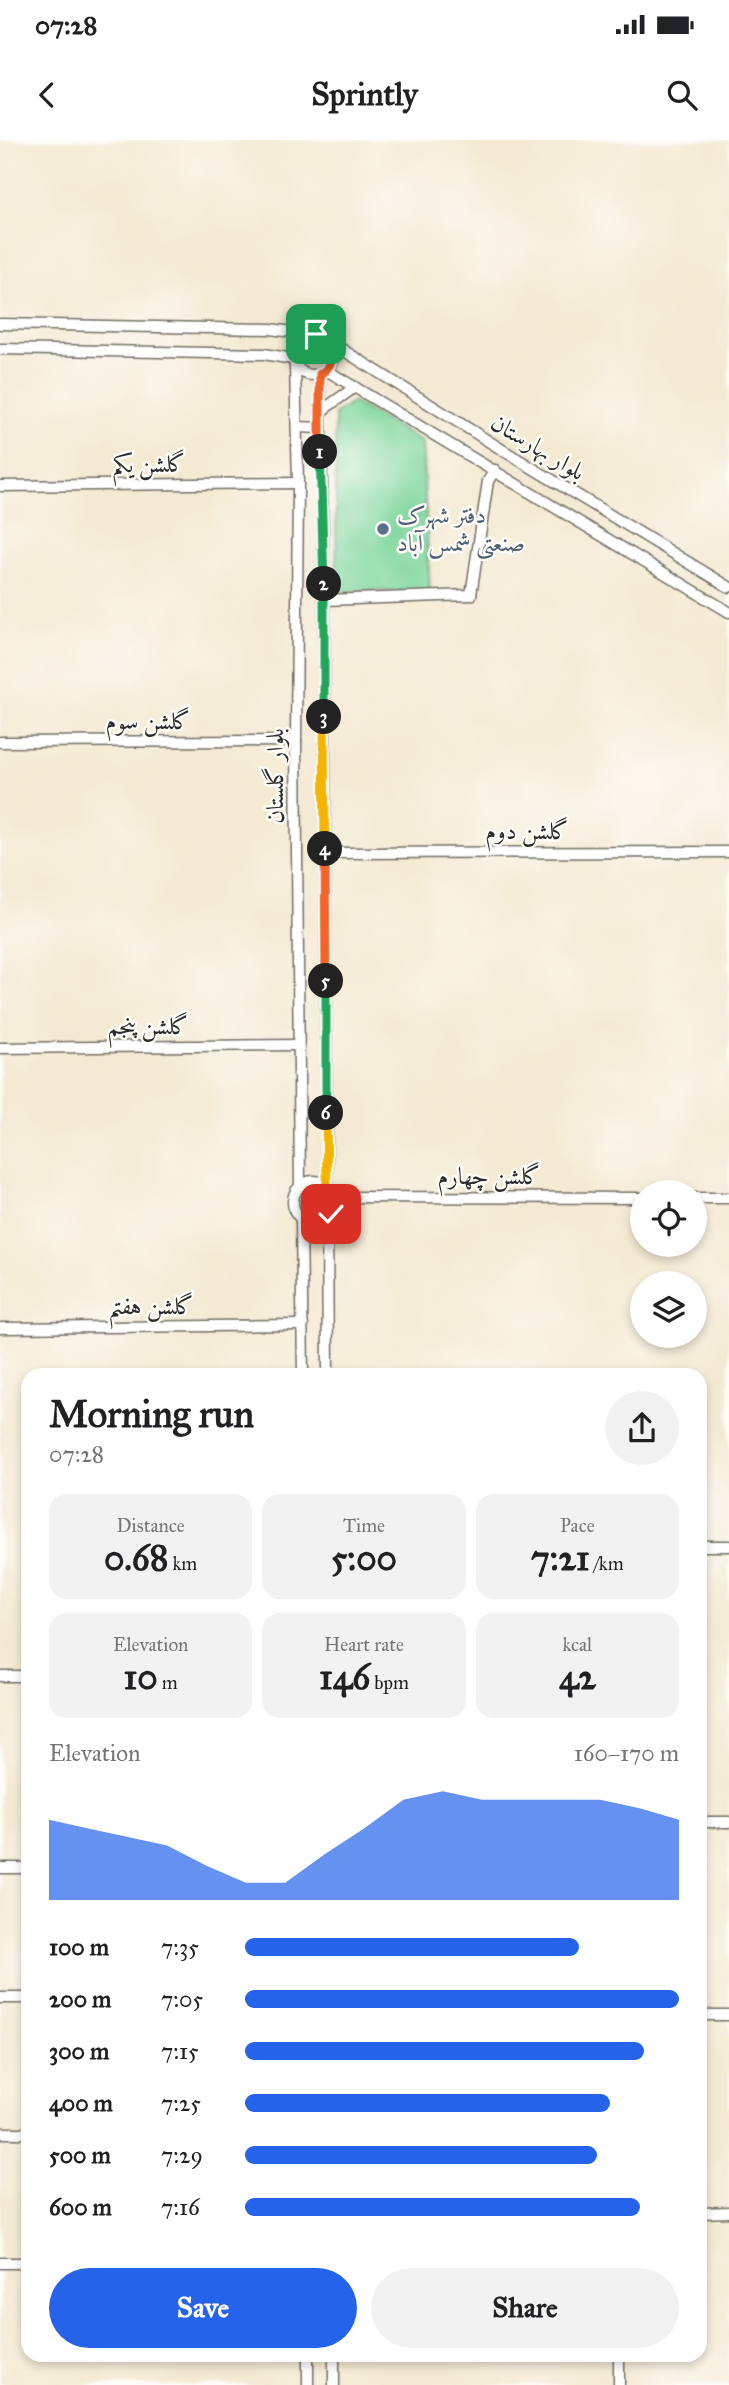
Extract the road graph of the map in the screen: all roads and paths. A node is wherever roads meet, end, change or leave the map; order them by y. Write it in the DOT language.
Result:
graph roads {
  1 [pos="0,324"];
  2 [pos="309,334"];
  3 [pos="327,340"];
  4 [pos="0,349"];
  5 [pos="294,363"];
  6 [pos="323,372"];
  7 [pos="355,387"];
  8 [pos="320,412"];
  9 [pos="298,427"];
  10 [pos="320,428"];
  11 [pos="495,470"];
  12 [pos="298,483"];
  13 [pos="0,486"];
  14 [pos="729,587"];
  15 [pos="324,600"];
  16 [pos="729,611"];
  17 [pos="296,741"];
  18 [pos="0,742"];
  19 [pos="729,852"];
  20 [pos="325,853"];
  21 [pos="297,1045"];
  22 [pos="0,1048"];
  23 [pos="327,1185"];
  24 [pos="300,1186"];
  25 [pos="335,1197"];
  26 [pos="630,1198"];
  27 [pos="707,1198"];
  28 [pos="729,1198"];
  29 [pos="301,1219"];
  30 [pos="327,1219"];
  31 [pos="303,1325"];
  32 [pos="0,1328"];
  33 [pos="303,1368"];
  34 [pos="328,1368"];
  35 [pos="707,1546"];
  36 [pos="729,1546"];
  37 [pos="0,1676"];
  38 [pos="21,1676"];
  39 [pos="707,1822"];
  40 [pos="729,1822"];
  41 [pos="0,1868"];
  42 [pos="21,1868"];
  43 [pos="0,1998"];
  44 [pos="21,1998"];
  45 [pos="707,2015"];
  46 [pos="729,2015"];
  47 [pos="0,2133"];
  48 [pos="21,2133"];
  49 [pos="729,2212"];
  50 [pos="707,2213"];
  51 [pos="0,2263"];
  52 [pos="21,2263"];
  53 [pos="308,2362"];
  54 [pos="334,2362"];
  55 [pos="619,2362"];
  56 [pos="308,2385"];
  57 [pos="334,2385"];
  58 [pos="619,2385"];
  1 -- 2 [label="street"];
  2 -- 3 [label="street"];
  2 -- 5 [label="street"];
  3 -- 6 [label="street"];
  3 -- 14 [label="street, بلوار بهارستان"];
  4 -- 5 [label="street"];
  5 -- 6 [label="street"];
  5 -- 9 [label="street, بلوار گلستان"];
  6 -- 7 [label="street, بلوار بهارستان"];
  6 -- 8 [label="street, بلوار گلستان"];
  7 -- 8 [label="street"];
  7 -- 11 [label="street, بلوار بهارستان"];
  8 -- 10 [label="street, بلوار گلستان"];
  9 -- 10 [label="street"];
  9 -- 12 [label="street, بلوار گلستان"];
  10 -- 15 [label="street, بلوار گلستان"];
  11 -- 15 [label="street"];
  11 -- 16 [label="street, بلوار بهارستان"];
  12 -- 13 [label="street, گلشن یکم"];
  12 -- 17 [label="street, بلوار گلستان"];
  15 -- 20 [label="street, بلوار گلستان"];
  17 -- 18 [label="street, گلشن سوم"];
  17 -- 21 [label="street, بلوار گلستان"];
  19 -- 20 [label="street, گلشن دوم"];
  20 -- 23 [label="street, بلوار گلستان"];
  21 -- 22 [label="street, گلشن پنجم"];
  21 -- 24 [label="street, بلوار گلستان"];
  23 -- 24 [label="street"];
  23 -- 25 [label="street"];
  24 -- 29 [label="street"];
  25 -- 26 [label="street, گلشن چهارم"];
  25 -- 30 [label="street"];
  27 -- 28 [label="street"];
  29 -- 30 [label="street"];
  29 -- 31 [label="street"];
  30 -- 34 [label="street"];
  31 -- 32 [label="street, گلشن هفتم"];
  31 -- 33 [label="street"];
  35 -- 36 [label="street"];
  37 -- 38 [label="street"];
  39 -- 40 [label="street"];
  41 -- 42 [label="street"];
  43 -- 44 [label="street"];
  45 -- 46 [label="street"];
  47 -- 48 [label="street"];
  49 -- 50 [label="street"];
  51 -- 52 [label="street"];
  53 -- 56 [label="street"];
  54 -- 57 [label="street"];
  55 -- 58 [label="street"];
}
